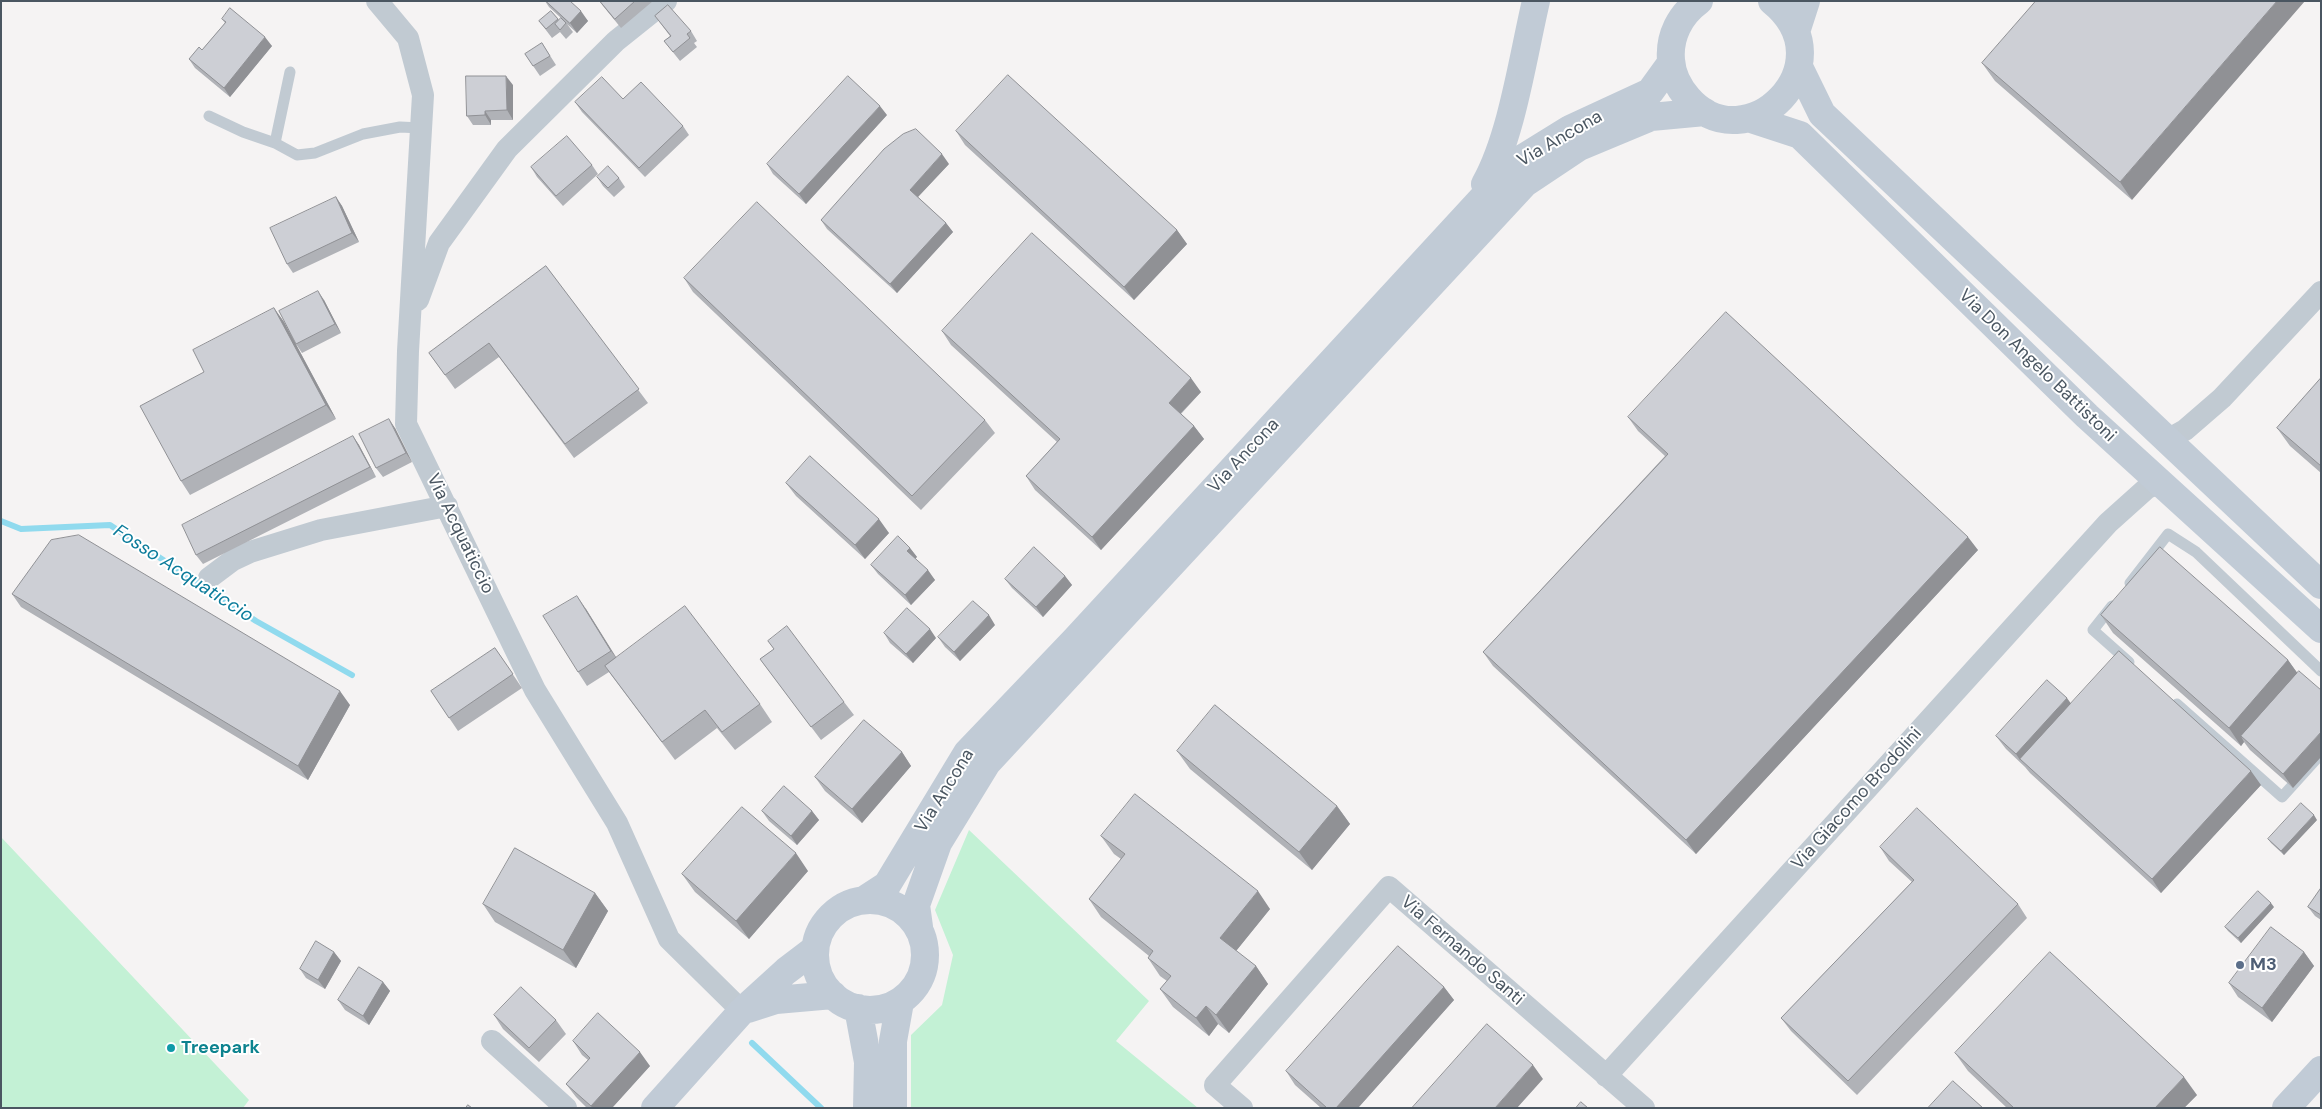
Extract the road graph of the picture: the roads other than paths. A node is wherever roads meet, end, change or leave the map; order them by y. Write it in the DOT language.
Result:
graph roads {
  1 [pos="377,1"];
  2 [pos="666,1"];
  3 [pos="1536,1"];
  4 [pos="1699,1"];
  5 [pos="1772,1"];
  6 [pos="1806,1"];
  7 [pos="1796,32"];
  8 [pos="1671,63"];
  9 [pos="1799,67"];
  10 [pos="290,72"];
  11 [pos="1705,112"];
  12 [pos="209,116"];
  13 [pos="1748,118"];
  14 [pos="421,128"];
  15 [pos="275,143"];
  16 [pos="1471,210"];
  17 [pos="2321,292"];
  18 [pos="410,322"];
  19 [pos="2176,448"];
  20 [pos="2151,475"];
  21 [pos="447,506"];
  22 [pos="2205,542"];
  23 [pos="210,578"];
  24 [pos="2321,585"];
  25 [pos="2321,629"];
  26 [pos="2137,668"];
  27 [pos="2321,671"];
  28 [pos="2166,694"];
  29 [pos="2321,754"];
  30 [pos="864,900"];
  31 [pos="918,927"];
  32 [pos="815,949"];
  33 [pos="833,995"];
  34 [pos="900,1002"];
  35 [pos="858,1008"];
  36 [pos="742,1011"];
  37 [pos="492,1042"];
  38 [pos="2321,1070"];
  39 [pos="1606,1076"];
  40 [pos="566,1108"];
  41 [pos="655,1108"];
  42 [pos="868,1108"];
  43 [pos="893,1108"];
  44 [pos="1242,1108"];
  45 [pos="1644,1108"];
  46 [pos="2286,1108"];
  1 -- 14 [label="street, Via Acquaticcio"];
  2 -- 18 [label="street"];
  3 -- 16 [label="main road"];
  4 -- 8 [label="main road, Via Ancona"];
  5 -- 7 [label="main road, Via Ancona"];
  6 -- 7 [label="main road, Via Ancona"];
  7 -- 9 [label="main road, Via Ancona"];
  8 -- 11 [label="main road, Via Ancona"];
  8 -- 16 [label="main road, Via Ancona"];
  9 -- 13 [label="main road, Via Ancona"];
  9 -- 19 [label="main road, Via Don Angelo Battistoni"];
  10 -- 15 [label="lane"];
  11 -- 13 [label="main road, Via Ancona"];
  11 -- 31 [label="main road, Via Ancona"];
  12 -- 15 [label="lane"];
  13 -- 20 [label="main road, Via Don Angelo Battistoni"];
  14 -- 15 [label="lane"];
  14 -- 18 [label="street, Via Acquaticcio"];
  16 -- 30 [label="main road, Via Ancona"];
  17 -- 19 [label="street"];
  18 -- 21 [label="street, Via Acquaticcio"];
  19 -- 24 [label="main road, Via Don Angelo Battistoni"];
  20 -- 22 [label="main road, Via Don Angelo Battistoni"];
  20 -- 39 [label="street, Via Giacomo Brodolini"];
  21 -- 23 [label="street"];
  21 -- 36 [label="street, Via Acquaticcio"];
  22 -- 25 [label="main road, Via Don Angelo Battistoni"];
  22 -- 26 [label="lane"];
  22 -- 27 [label="lane"];
  28 -- 29 [label="lane"];
  30 -- 31 [label="main road"];
  30 -- 32 [label="main road"];
  31 -- 34 [label="main road"];
  32 -- 33 [label="main road"];
  32 -- 36 [label="main road"];
  33 -- 35 [label="main road"];
  33 -- 36 [label="main road"];
  34 -- 35 [label="main road"];
  34 -- 43 [label="main road"];
  35 -- 42 [label="main road"];
  36 -- 41 [label="main road"];
  37 -- 40 [label="street"];
  38 -- 46 [label="main road"];
  39 -- 44 [label="street, Via Fernando Santi"];
  39 -- 45 [label="street, Via Fernando Santi"];
}
